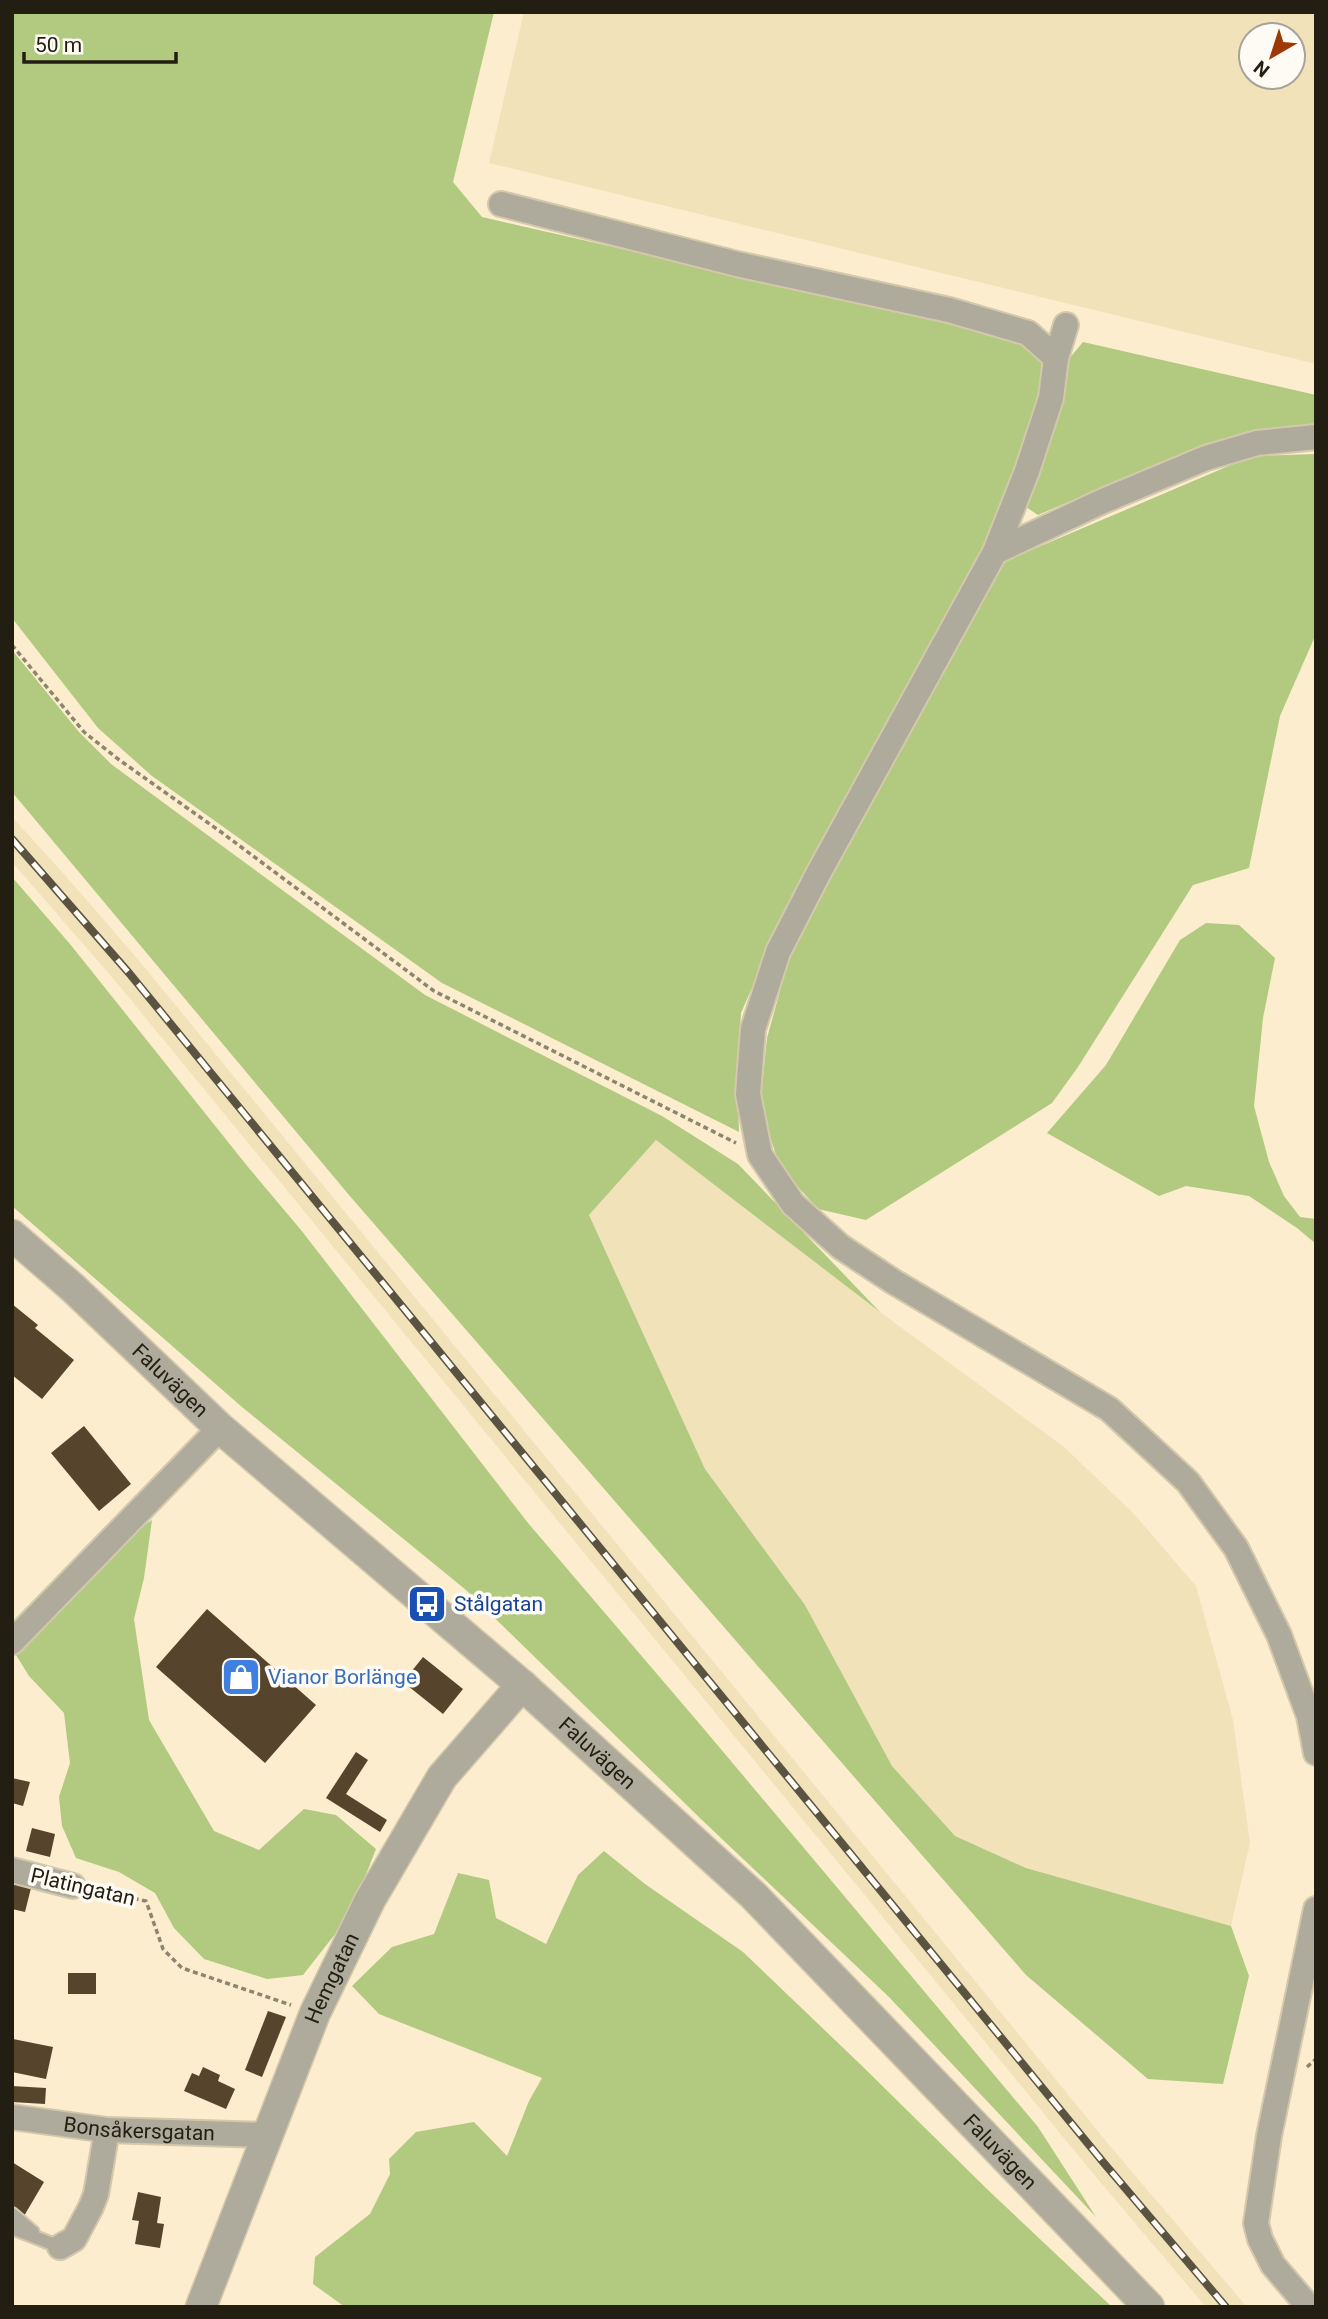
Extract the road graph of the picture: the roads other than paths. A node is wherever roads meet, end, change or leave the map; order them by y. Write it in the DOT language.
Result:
graph roads {
  1 [pos="501,204"];
  2 [pos="1066,326"];
  3 [pos="1056,358"];
  4 [pos="1316,437"];
  5 [pos="995,552"];
  6 [pos="12,1235"];
  7 [pos="220,1428"];
  8 [pos="12,1642"];
  9 [pos="522,1685"];
  10 [pos="1312,1713"];
  11 [pos="1316,1754"];
  12 [pos="12,1871"];
  13 [pos="73,1886"];
  14 [pos="1316,1909"];
  15 [pos="12,2117"];
  16 [pos="107,2130"];
  17 [pos="267,2135"];
  18 [pos="12,2214"];
  19 [pos="12,2228"];
  20 [pos="50,2242"];
  21 [pos="201,2307"];
  22 [pos="1149,2307"];
  23 [pos="1309,2307"];
  1 -- 3 [label="street"];
  2 -- 3 [label="street"];
  3 -- 5 [label="street"];
  4 -- 5 [label="street"];
  5 -- 10 [label="street"];
  6 -- 7 [label="street, Faluvägen"];
  7 -- 8 [label="street"];
  7 -- 9 [label="street, Faluvägen"];
  9 -- 17 [label="street, Hemgatan"];
  9 -- 22 [label="street, Faluvägen"];
  10 -- 11 [label="street"];
  12 -- 13 [label="street, Platingatan"];
  14 -- 23 [label="street"];
  15 -- 16 [label="street, Bonsåkersgatan"];
  16 -- 17 [label="street, Bonsåkersgatan"];
  16 -- 20 [label="street"];
  17 -- 21 [label="street, Hemgatan"];
  18 -- 20 [label="lane"];
  19 -- 20 [label="lane"];
}
